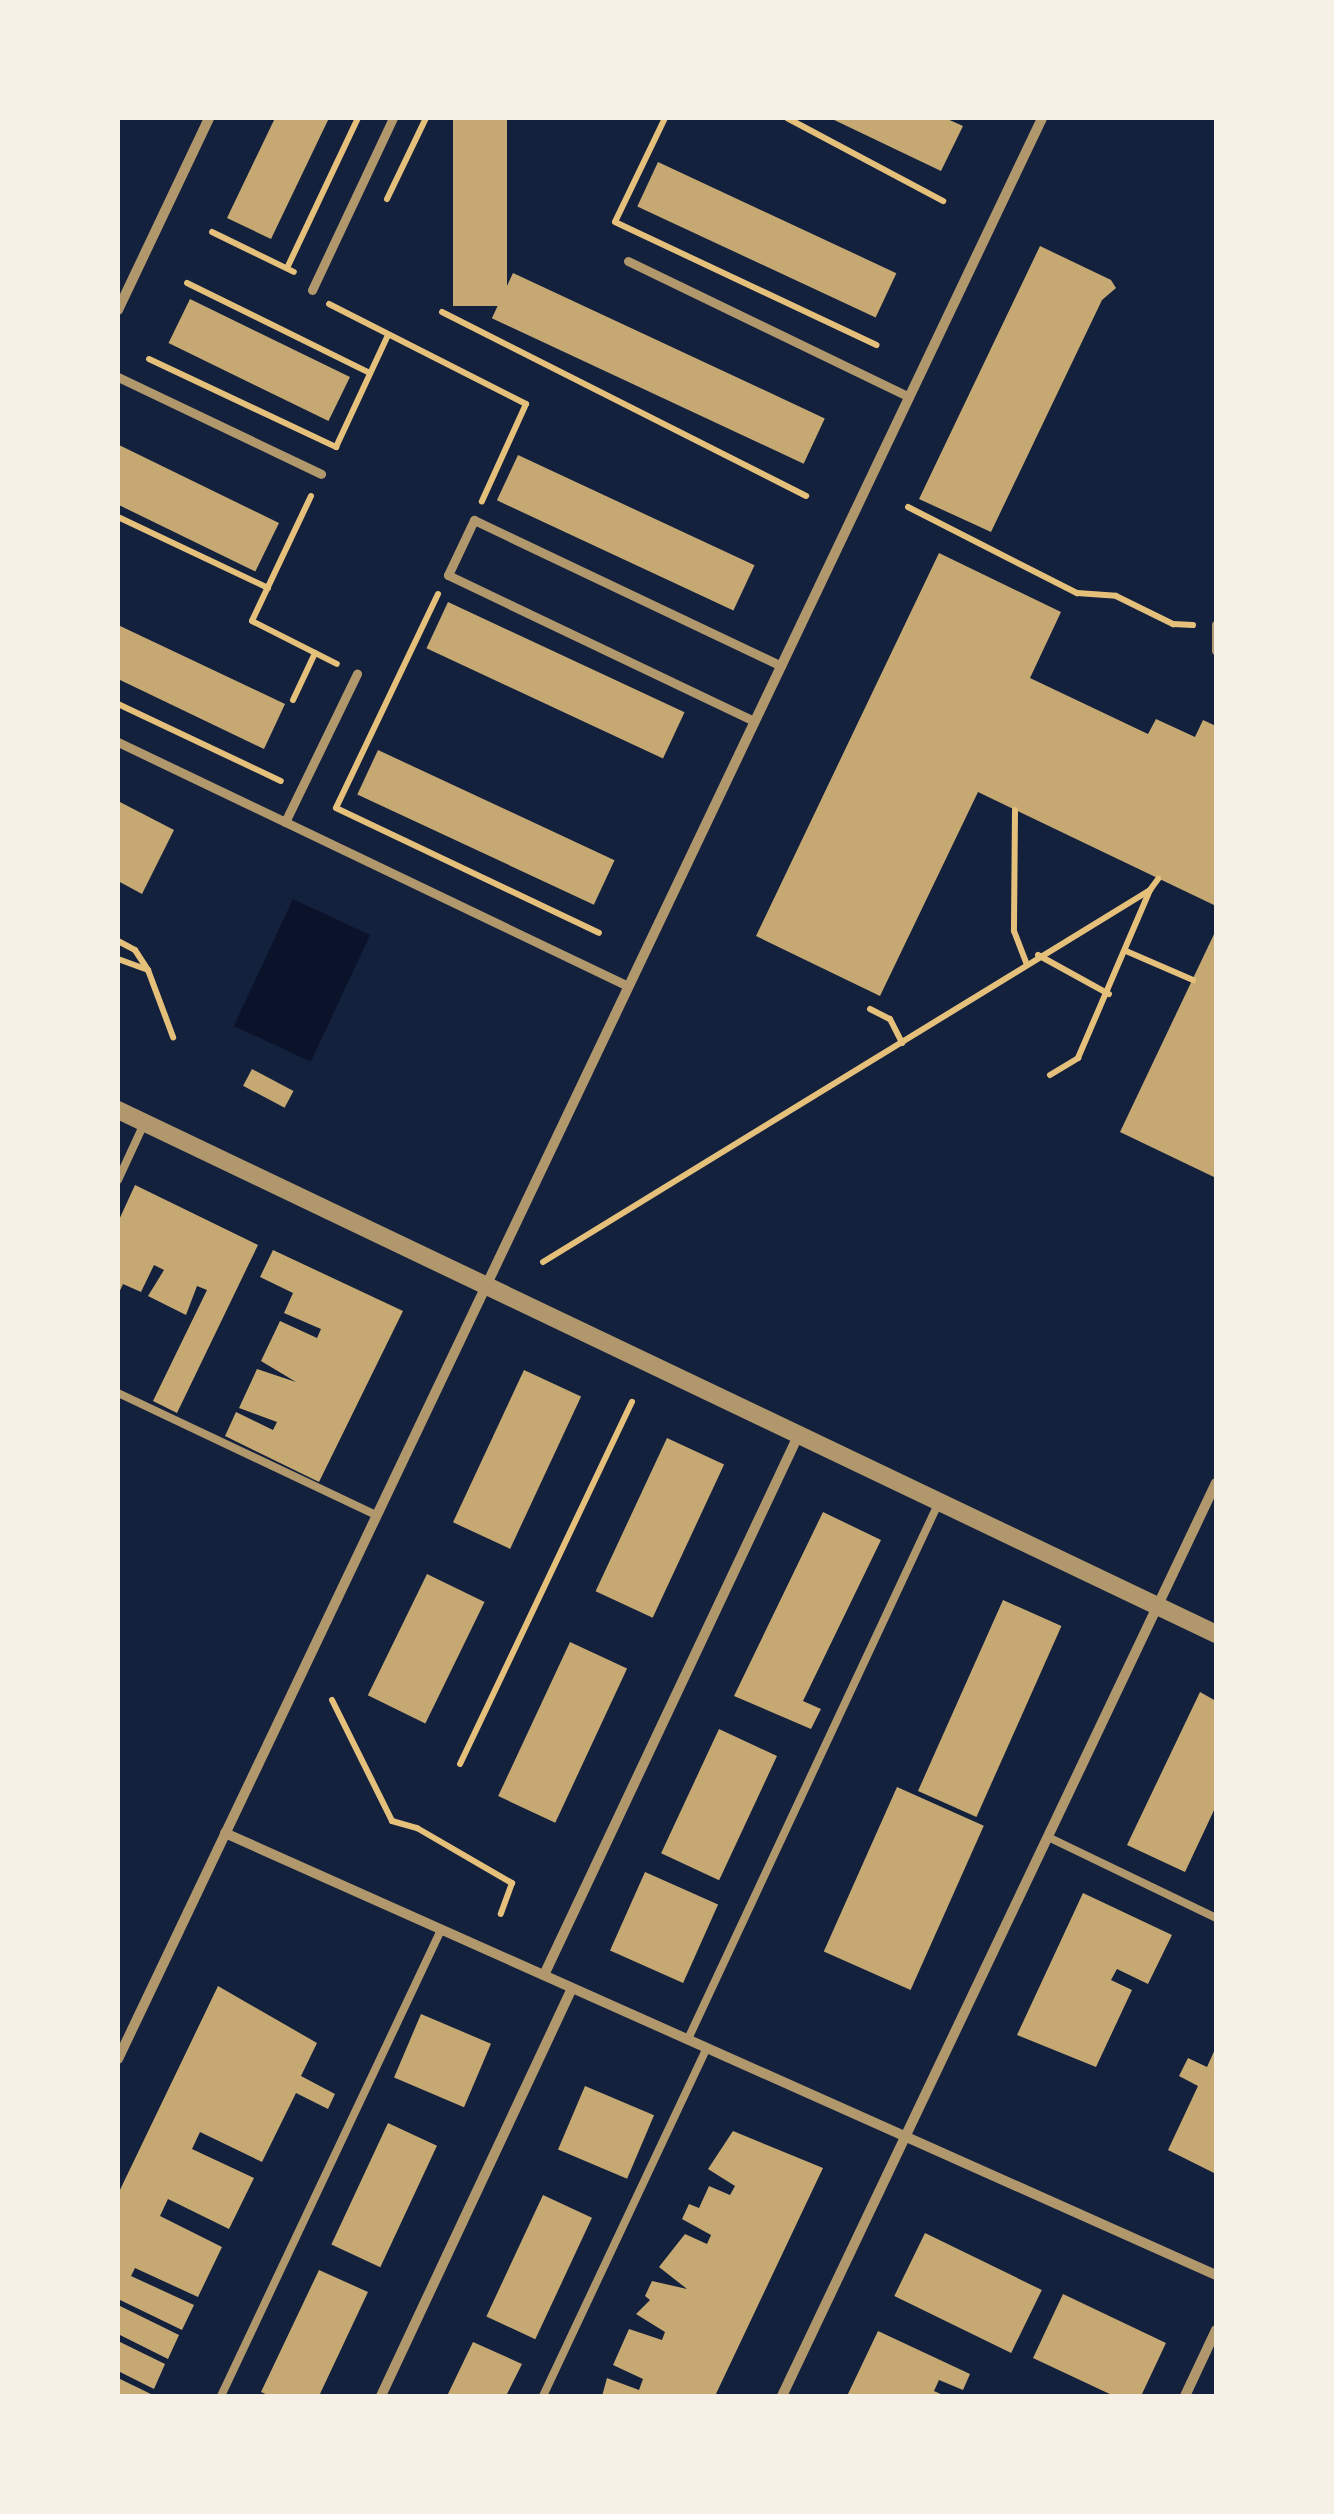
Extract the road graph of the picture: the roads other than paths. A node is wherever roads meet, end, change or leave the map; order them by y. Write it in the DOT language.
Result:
graph roads {
  1 [pos="210,118"];
  2 [pos="393,118"];
  3 [pos="1042,118"];
  4 [pos="628,261"];
  5 [pos="312,290"];
  6 [pos="121,295"];
  7 [pos="118,310"];
  8 [pos="118,376"];
  9 [pos="908,397"];
  10 [pos="322,474"];
  11 [pos="1216,625"];
  12 [pos="1216,651"];
  13 [pos="781,666"];
  14 [pos="358,674"];
  15 [pos="754,721"];
  16 [pos="118,742"];
  17 [pos="285,822"];
  18 [pos="628,986"];
  19 [pos="118,1110"];
  20 [pos="145,1122"];
  21 [pos="118,1180"];
  22 [pos="485,1287"];
  23 [pos="118,1393"];
  24 [pos="798,1436"];
  25 [pos="1216,1483"];
  26 [pos="939,1502"];
  27 [pos="376,1515"];
  28 [pos="1158,1606"];
  29 [pos="1216,1634"];
  30 [pos="225,1834"];
  31 [pos="1048,1838"];
  32 [pos="1216,1918"];
  33 [pos="441,1930"];
  34 [pos="544,1975"];
  35 [pos="572,1988"];
  36 [pos="688,2039"];
  37 [pos="707,2048"];
  38 [pos="118,2059"];
  39 [pos="906,2136"];
  40 [pos="1216,2274"];
  41 [pos="1216,2330"];
  42 [pos="220,2396"];
  43 [pos="381,2396"];
  44 [pos="543,2396"];
  45 [pos="782,2396"];
  46 [pos="1185,2396"];
  1 -- 6 [label="street"];
  2 -- 5 [label="street"];
  3 -- 9 [label="street"];
  4 -- 9 [label="street"];
  6 -- 7 [label="street"];
  8 -- 10 [label="street"];
  9 -- 13 [label="street"];
  11 -- 12 [label="lane"];
  13 -- 15 [label="street"];
  13 -- 15 [label="street"];
  14 -- 17 [label="street"];
  15 -- 18 [label="street"];
  16 -- 17 [label="street"];
  17 -- 18 [label="street"];
  18 -- 22 [label="street"];
  19 -- 20 [label="street"];
  20 -- 21 [label="lane"];
  20 -- 22 [label="street"];
  22 -- 24 [label="street"];
  22 -- 27 [label="street"];
  23 -- 27 [label="lane"];
  24 -- 26 [label="street"];
  24 -- 34 [label="street"];
  25 -- 28 [label="street"];
  26 -- 28 [label="street"];
  26 -- 36 [label="lane"];
  27 -- 30 [label="street"];
  28 -- 29 [label="street"];
  28 -- 31 [label="street"];
  30 -- 33 [label="street"];
  30 -- 38 [label="street"];
  31 -- 32 [label="lane"];
  31 -- 39 [label="street"];
  33 -- 34 [label="street"];
  33 -- 42 [label="lane"];
  34 -- 35 [label="street"];
  35 -- 36 [label="street"];
  35 -- 43 [label="street"];
  36 -- 37 [label="street"];
  37 -- 39 [label="street"];
  37 -- 44 [label="lane"];
  39 -- 40 [label="street"];
  39 -- 45 [label="street"];
  41 -- 46 [label="street"];
}
